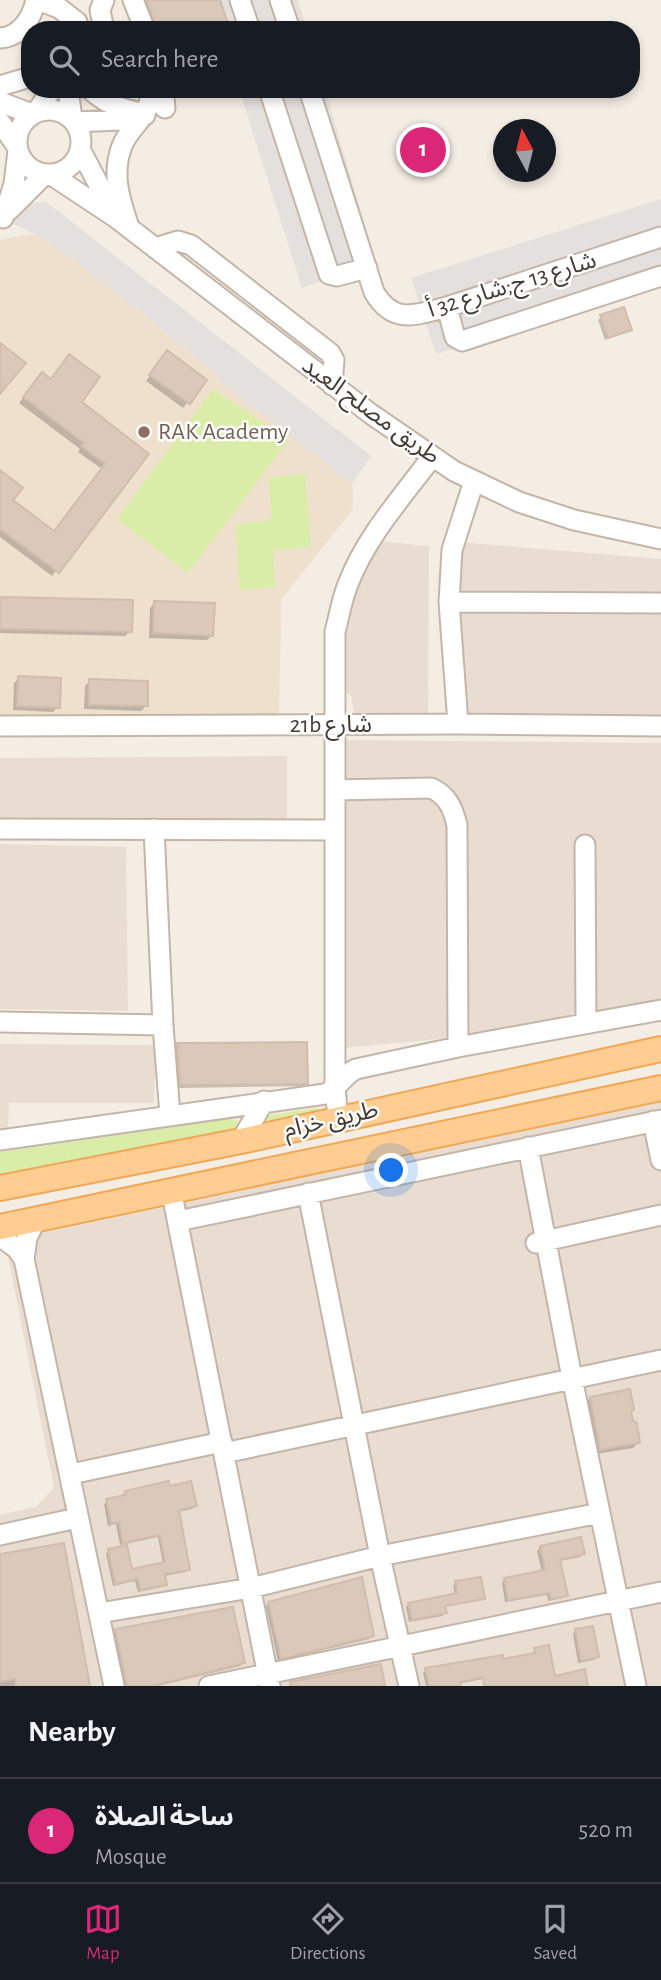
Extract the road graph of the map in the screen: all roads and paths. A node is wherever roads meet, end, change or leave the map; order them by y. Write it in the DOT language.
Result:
graph roads {
  1 [pos="37,0"];
  2 [pos="82,0"];
  3 [pos="104,0"];
  4 [pos="133,0"];
  5 [pos="240,0"];
  6 [pos="280,0"];
  7 [pos="27,21"];
  8 [pos="70,21"];
  9 [pos="77,21"];
  10 [pos="102,21"];
  11 [pos="141,21"];
  12 [pos="247,21"];
  13 [pos="287,21"];
  14 [pos="21,29"];
  15 [pos="0,38"];
  16 [pos="21,80"];
  17 [pos="0,86"];
  18 [pos="45,98"];
  19 [pos="69,98"];
  20 [pos="100,98"];
  21 [pos="150,98"];
  22 [pos="272,98"];
  23 [pos="312,98"];
  24 [pos="0,102"];
  25 [pos="34,113"];
  26 [pos="146,114"];
  27 [pos="73,120"];
  28 [pos="0,122"];
  29 [pos="81,146"];
  30 [pos="17,148"];
  31 [pos="47,174"];
  32 [pos="1,220"];
  33 [pos="122,222"];
  34 [pos="661,237"];
  35 [pos="367,268"];
  36 [pos="661,276"];
  37 [pos="447,307"];
  38 [pos="432,457"];
  39 [pos="474,481"];
  40 [pos="661,538"];
  41 [pos="449,602"];
  42 [pos="661,603"];
  43 [pos="458,724"];
  44 [pos="0,726"];
  45 [pos="335,726"];
  46 [pos="661,726"];
  47 [pos="335,790"];
  48 [pos="0,828"];
  49 [pos="154,829"];
  50 [pos="335,830"];
  51 [pos="585,845"];
  52 [pos="661,1010"];
  53 [pos="0,1022"];
  54 [pos="586,1023"];
  55 [pos="163,1025"];
  56 [pos="458,1047"];
  57 [pos="661,1049"];
  58 [pos="335,1088"];
  59 [pos="661,1088"];
  60 [pos="461,1092"];
  61 [pos="264,1101"];
  62 [pos="170,1115"];
  63 [pos="338,1118"];
  64 [pos="657,1121"];
  65 [pos="0,1140"];
  66 [pos="241,1141"];
  67 [pos="522,1148"];
  68 [pos="363,1150"];
  69 [pos="661,1160"];
  70 [pos="74,1172"];
  71 [pos="0,1188"];
  72 [pos="171,1189"];
  73 [pos="303,1194"];
  74 [pos="0,1205"];
  75 [pos="661,1215"];
  76 [pos="36,1219"];
  77 [pos="178,1221"];
  78 [pos="0,1227"];
  79 [pos="0,1236"];
  80 [pos="541,1242"];
  81 [pos="24,1259"];
  82 [pos="661,1360"];
  83 [pos="568,1379"];
  84 [pos="348,1426"];
  85 [pos="223,1447"];
  86 [pos="71,1474"];
  87 [pos="600,1513"];
  88 [pos="77,1518"];
  89 [pos="0,1535"];
  90 [pos="380,1556"];
  91 [pos="251,1588"];
  92 [pos="661,1592"];
  93 [pos="619,1600"];
  94 [pos="99,1613"];
  95 [pos="400,1646"];
  96 [pos="269,1680"];
  97 [pos="114,1686"];
  98 [pos="209,1686"];
  99 [pos="409,1686"];
  100 [pos="636,1686"];
  1 -- 7 [label="street"];
  1 -- 8 [label="street"];
  2 -- 9 [label="street"];
  3 -- 10 [label="street"];
  4 -- 11 [label="street"];
  5 -- 12 [label="street"];
  6 -- 13 [label="street"];
  14 -- 15 [label="street"];
  16 -- 17 [label="street"];
  18 -- 25 [label="street"];
  19 -- 27 [label="street"];
  20 -- 26 [label="street"];
  21 -- 26 [label="street"];
  22 -- 35 [label="street"];
  23 -- 35 [label="street, شارع 13 ج;شارع 32 أ"];
  24 -- 25 [label="street"];
  25 -- 27 [label="street"];
  25 -- 30 [label="street"];
  26 -- 27 [label="street"];
  26 -- 29 [label="street"];
  26 -- 33 [label="street"];
  27 -- 29 [label="street"];
  28 -- 30 [label="street"];
  29 -- 31 [label="street"];
  29 -- 33 [label="street, طريق مصلح العيد"];
  30 -- 31 [label="street"];
  30 -- 32 [label="street"];
  31 -- 32 [label="street"];
  31 -- 33 [label="street, طريق مصلح العيد"];
  33 -- 38 [label="street, طريق مصلح العيد"];
  34 -- 37 [label="street, شارع 13 ج;شارع 32 أ"];
  35 -- 37 [label="street, شارع 13 ج;شارع 32 أ"];
  36 -- 37 [label="street"];
  38 -- 39 [label="street, طريق مصلح العيد"];
  38 -- 45 [label="street"];
  39 -- 40 [label="street, طريق مصلح العيد"];
  39 -- 41 [label="street"];
  41 -- 42 [label="street"];
  41 -- 43 [label="street"];
  43 -- 45 [label="street, 21b شارع"];
  43 -- 46 [label="street, 21b شارع"];
  44 -- 45 [label="street, 21b شارع"];
  45 -- 47 [label="street"];
  47 -- 50 [label="street"];
  47 -- 56 [label="street"];
  48 -- 49 [label="street"];
  49 -- 50 [label="street"];
  49 -- 55 [label="street"];
  50 -- 58 [label="street"];
  51 -- 54 [label="street"];
  52 -- 54 [label="street"];
  53 -- 55 [label="street"];
  54 -- 56 [label="street"];
  55 -- 62 [label="street"];
  56 -- 58 [label="street"];
  57 -- 60 [label="main road, طريق خزام"];
  58 -- 61 [label="street"];
  58 -- 63 [label="street"];
  59 -- 68 [label="main road, طريق خزام"];
  60 -- 63 [label="main road, طريق خزام"];
  60 -- 68 [label="main road"];
  61 -- 62 [label="street"];
  61 -- 66 [label="street"];
  62 -- 65 [label="street"];
  63 -- 66 [label="main road, طريق خزام"];
  64 -- 67 [label="street"];
  64 -- 69 [label="street"];
  66 -- 70 [label="main road, طريق خزام"];
  67 -- 73 [label="street"];
  67 -- 80 [label="street"];
  68 -- 72 [label="main road, طريق خزام"];
  70 -- 71 [label="main road, طريق خزام"];
  70 -- 74 [label="main road"];
  72 -- 76 [label="main road, طريق خزام"];
  72 -- 77 [label="street"];
  73 -- 77 [label="street"];
  73 -- 84 [label="street"];
  75 -- 80 [label="street"];
  76 -- 78 [label="main road, طريق خزام"];
  76 -- 81 [label="street"];
  77 -- 85 [label="street"];
  79 -- 81 [label="street"];
  80 -- 83 [label="street"];
  81 -- 86 [label="street"];
  82 -- 83 [label="street"];
  83 -- 84 [label="street"];
  83 -- 87 [label="street"];
  84 -- 85 [label="street"];
  84 -- 90 [label="street"];
  85 -- 86 [label="street"];
  85 -- 91 [label="street"];
  86 -- 88 [label="street"];
  87 -- 90 [label="street"];
  87 -- 93 [label="street"];
  88 -- 89 [label="street"];
  88 -- 94 [label="street"];
  90 -- 91 [label="street"];
  90 -- 95 [label="street"];
  91 -- 94 [label="street"];
  91 -- 96 [label="street"];
  92 -- 93 [label="street"];
  93 -- 95 [label="street"];
  93 -- 100 [label="street"];
  94 -- 97 [label="street"];
  95 -- 96 [label="street"];
  95 -- 99 [label="street"];
  96 -- 98 [label="street"];
}
